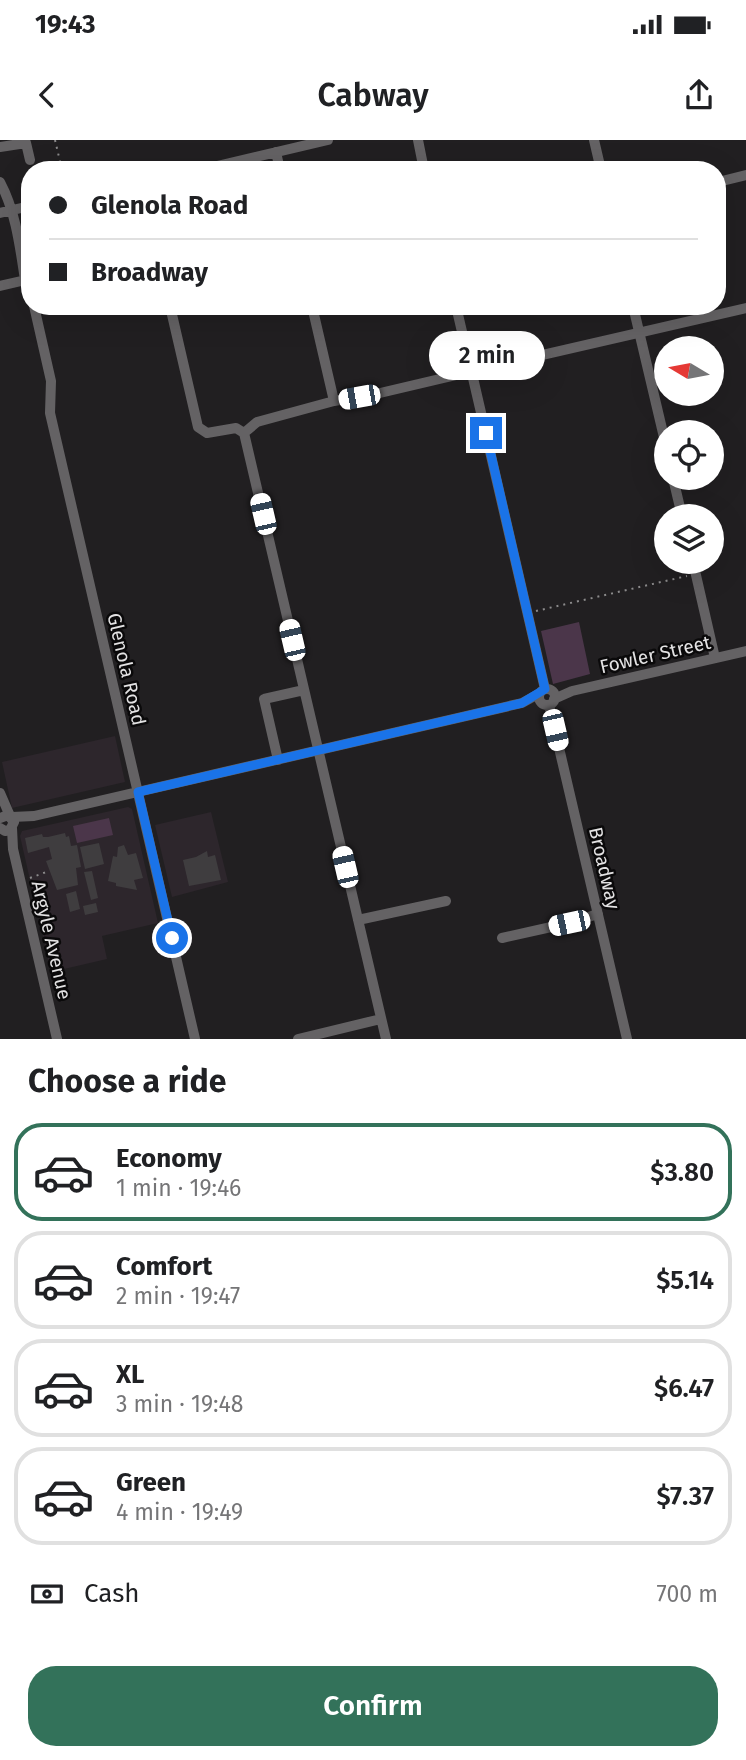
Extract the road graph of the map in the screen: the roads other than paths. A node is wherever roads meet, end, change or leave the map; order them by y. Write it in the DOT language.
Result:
graph roads {
  1 [pos="328,140"];
  2 [pos="418,140"];
  3 [pos="594,140"];
  4 [pos="0,147"];
  5 [pos="276,152"];
  6 [pos="30,160"];
  7 [pos="238,161"];
  8 [pos="278,161"];
  9 [pos="422,161"];
  10 [pos="599,161"];
  11 [pos="746,175"];
  12 [pos="726,180"];
  13 [pos="0,182"];
  14 [pos="21,208"];
  15 [pos="12,210"];
  16 [pos="0,213"];
  17 [pos="21,248"];
  18 [pos="21,281"];
  19 [pos="0,286"];
  20 [pos="746,308"];
  21 [pos="726,312"];
  22 [pos="36,315"];
  23 [pos="172,315"];
  24 [pos="314,315"];
  25 [pos="458,315"];
  26 [pos="635,315"];
  27 [pos="715,315"];
  28 [pos="639,332"];
  29 [pos="471,372"];
  30 [pos="334,401"];
  31 [pos="660,420"];
  32 [pos="244,433"];
  33 [pos="696,574"];
  34 [pos="746,651"];
  35 [pos="715,658"];
  36 [pos="304,690"];
  37 [pos="547,697"];
  38 [pos="318,750"];
  39 [pos="278,760"];
  40 [pos="138,792"];
  41 [pos="0,794"];
  42 [pos="5,824"];
  43 [pos="446,901"];
  44 [pos="598,914"];
  45 [pos="358,920"];
  46 [pos="502,938"];
  47 [pos="381,1019"];
  48 [pos="57,1039"];
  49 [pos="195,1039"];
  50 [pos="298,1039"];
  51 [pos="386,1039"];
  52 [pos="627,1039"];
  1 -- 5 [label="street"];
  2 -- 9 [label="street"];
  3 -- 10 [label="street"];
  4 -- 6 [label="street"];
  5 -- 7 [label="street"];
  5 -- 8 [label="street"];
  11 -- 12 [label="street"];
  13 -- 15 [label="street"];
  14 -- 15 [label="street"];
  15 -- 16 [label="street"];
  15 -- 17 [label="street"];
  18 -- 19 [label="street"];
  20 -- 21 [label="street"];
  22 -- 40 [label="street, Glenola Road"];
  23 -- 32 [label="street"];
  24 -- 30 [label="street"];
  25 -- 29 [label="street, Broadway"];
  26 -- 28 [label="street"];
  27 -- 28 [label="street"];
  28 -- 29 [label="street"];
  28 -- 31 [label="street"];
  29 -- 30 [label="street"];
  29 -- 37 [label="street, Broadway"];
  30 -- 32 [label="street"];
  32 -- 36 [label="street"];
  33 -- 35 [label="street"];
  34 -- 35 [label="street, Fowler Street"];
  35 -- 37 [label="street, Fowler Street"];
  36 -- 38 [label="street"];
  36 -- 39 [label="street"];
  37 -- 38 [label="street, Fowler Street"];
  37 -- 44 [label="street, Broadway"];
  38 -- 39 [label="street, Fowler Street"];
  38 -- 45 [label="street"];
  39 -- 40 [label="street, Fowler Street"];
  40 -- 42 [label="street, Fowler Street"];
  40 -- 49 [label="street, Glenola Road"];
  41 -- 42 [label="street, Argyle Avenue"];
  42 -- 48 [label="street, Argyle Avenue"];
  43 -- 45 [label="street"];
  44 -- 46 [label="street"];
  44 -- 52 [label="street, Broadway"];
  45 -- 47 [label="street"];
  47 -- 50 [label="street"];
  47 -- 51 [label="street"];
}
